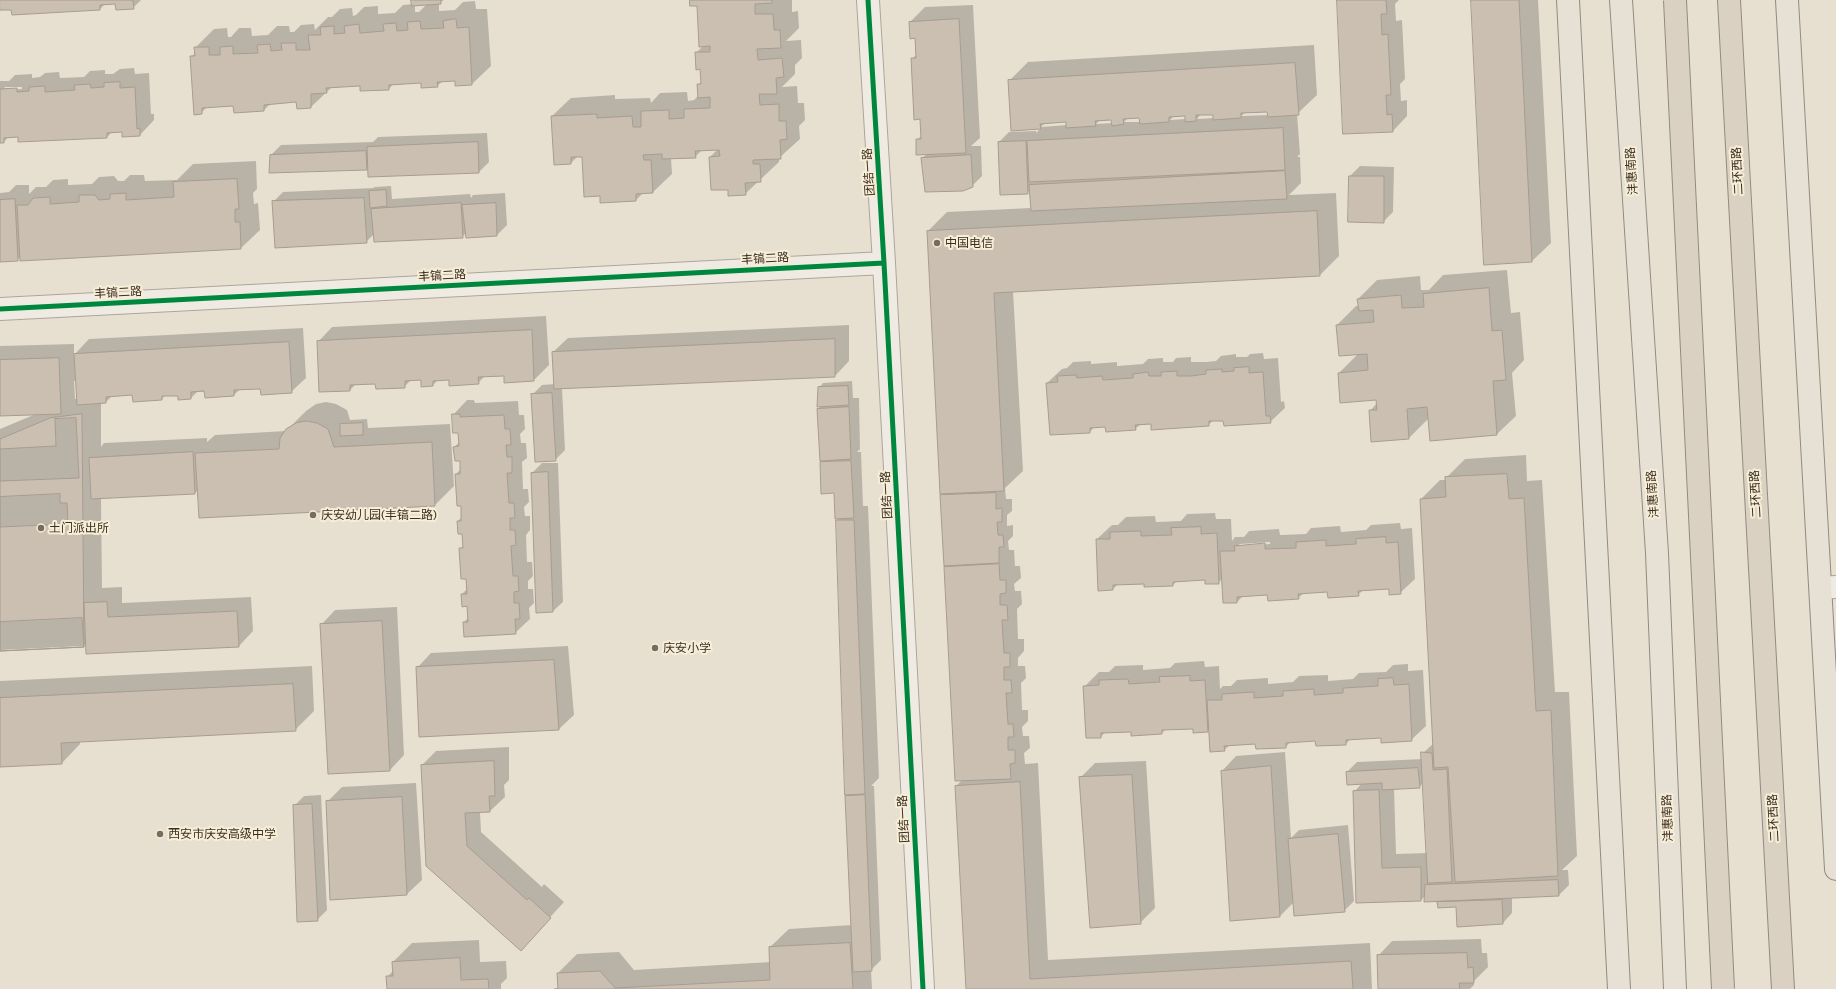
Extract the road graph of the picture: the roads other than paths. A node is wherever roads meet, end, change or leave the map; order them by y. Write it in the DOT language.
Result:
graph roads {
  1 [pos="868,0"];
  2 [pos="1568,0"];
  3 [pos="1621,0"];
  4 [pos="1675,0"];
  5 [pos="1729,0"];
  6 [pos="1786,0"];
  7 [pos="884,263"];
  8 [pos="0,309"];
  9 [pos="1829,587"];
  10 [pos="1836,869"];
  11 [pos="923,989"];
  12 [pos="1619,989"];
  13 [pos="1675,989"];
  14 [pos="1723,989"];
  15 [pos="1783,989"];
  1 -- 7 [label="street, 团结一路"];
  2 -- 12 [label="main road"];
  3 -- 13 [label="main road, 沣惠南路"];
  4 -- 14 [label="highway, bridge"];
  5 -- 15 [label="highway, 二环西路"];
  6 -- 9 [label="main road"];
  7 -- 8 [label="street, 丰镐二路"];
  7 -- 11 [label="street, 团结一路"];
  9 -- 10 [label="main road"];
}
